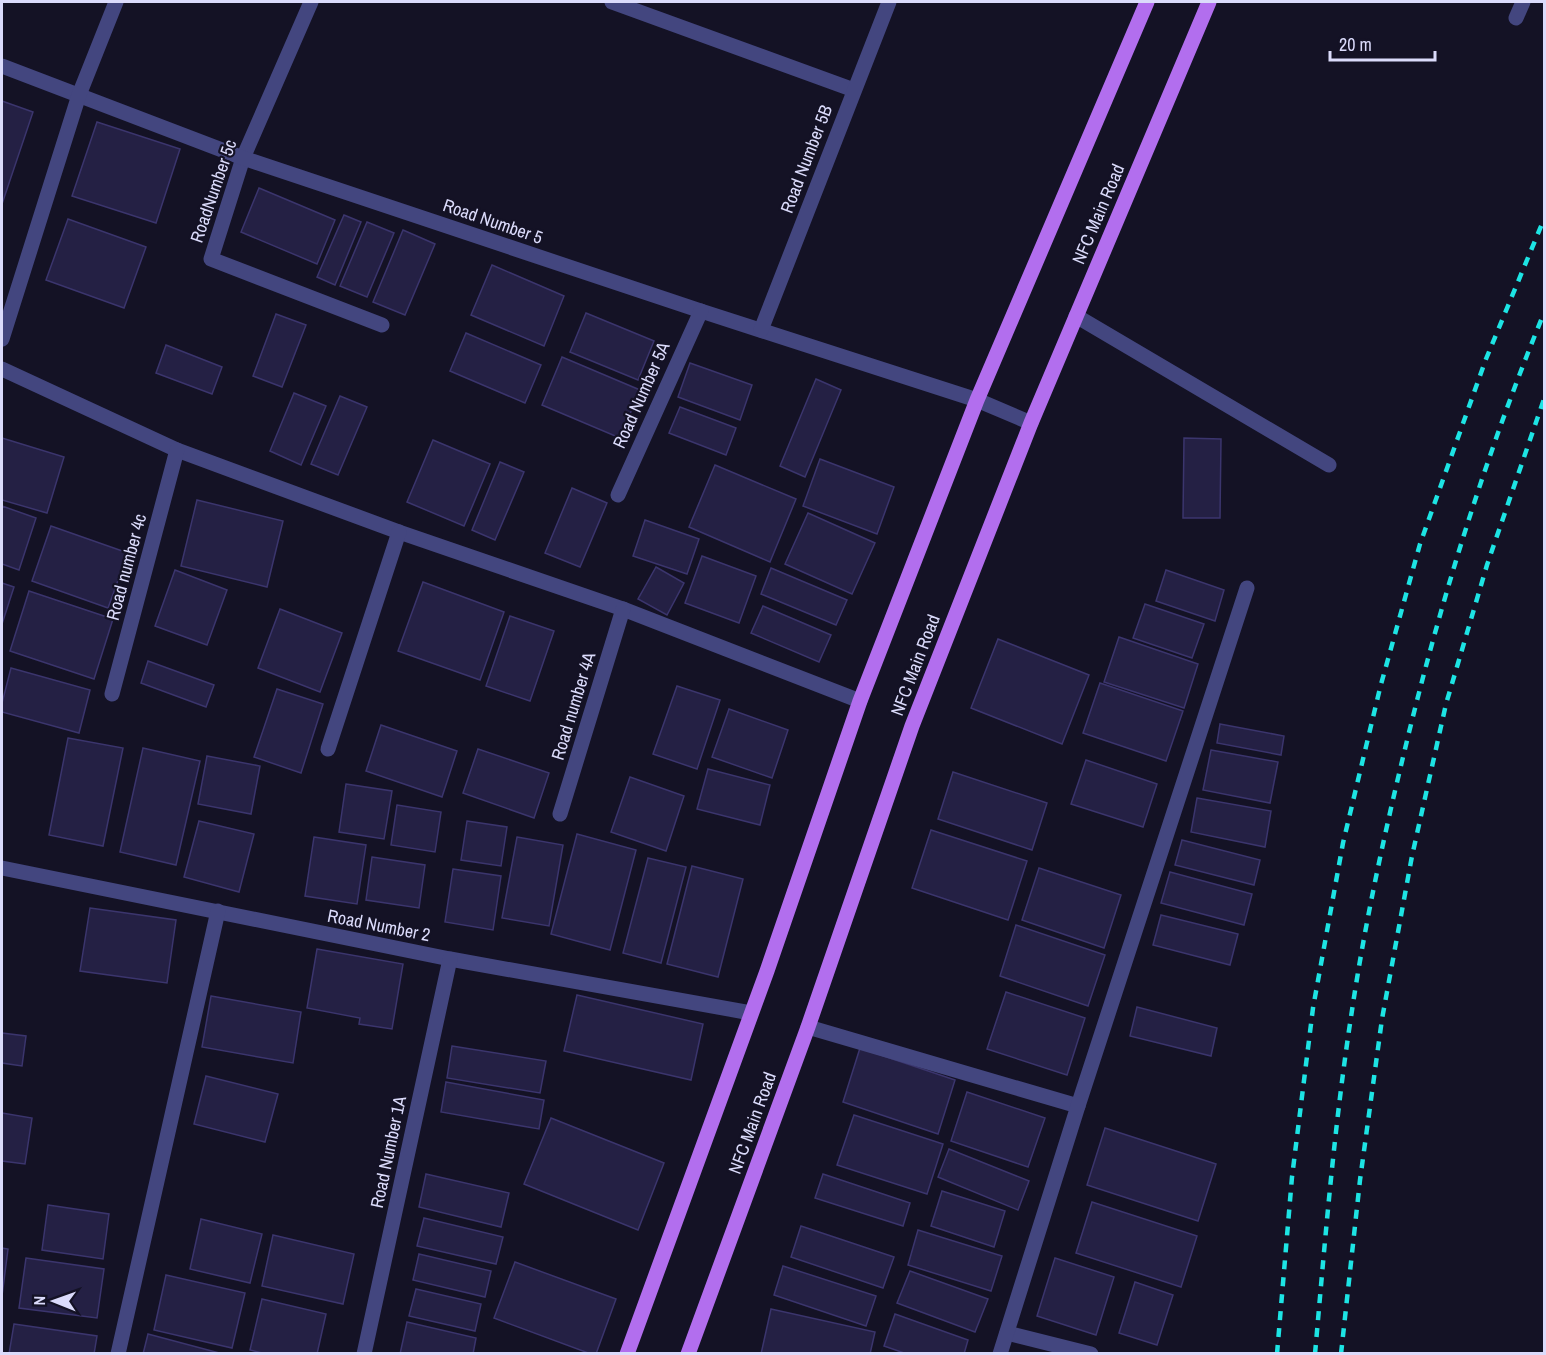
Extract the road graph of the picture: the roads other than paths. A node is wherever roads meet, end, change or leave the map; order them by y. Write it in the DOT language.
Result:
graph roads {
  1 [pos="116,2"];
  2 [pos="311,2"];
  3 [pos="612,2"];
  4 [pos="889,2"];
  5 [pos="1147,2"];
  6 [pos="1209,2"];
  7 [pos="1523,2"];
  8 [pos="1516,18"];
  9 [pos="2,66"];
  10 [pos="854,90"];
  11 [pos="79,95"];
  12 [pos="243,158"];
  13 [pos="701,311"];
  14 [pos="1076,316"];
  15 [pos="382,325"];
  16 [pos="761,330"];
  17 [pos="2,339"];
  18 [pos="2,369"];
  19 [pos="977,400"];
  20 [pos="1031,423"];
  21 [pos="177,450"];
  22 [pos="1329,465"];
  23 [pos="618,495"];
  24 [pos="399,532"];
  25 [pos="1247,588"];
  26 [pos="623,609"];
  27 [pos="112,694"];
  28 [pos="860,701"];
  29 [pos="328,749"];
  30 [pos="560,814"];
  31 [pos="2,868"];
  32 [pos="218,911"];
  33 [pos="450,959"];
  34 [pos="751,1013"];
  35 [pos="808,1027"];
  36 [pos="1078,1106"];
  37 [pos="1007,1333"];
  38 [pos="118,1353"];
  39 [pos="364,1353"];
  40 [pos="627,1353"];
  41 [pos="688,1353"];
  42 [pos="1000,1353"];
  43 [pos="1091,1353"];
  1 -- 11 [label="street"];
  2 -- 12 [label="street, RoadNumber 5c"];
  3 -- 10 [label="street"];
  4 -- 10 [label="street, Road Number 5B"];
  5 -- 19 [label="main road, NFC Main Road"];
  6 -- 14 [label="main road, NFC Main Road"];
  7 -- 8 [label="street"];
  9 -- 11 [label="street, Road Number 5"];
  10 -- 16 [label="street, Road Number 5B"];
  11 -- 12 [label="street, Road Number 5"];
  11 -- 17 [label="street"];
  12 -- 13 [label="street, Road Number 5"];
  12 -- 15 [label="street, RoadNumber 5c"];
  13 -- 16 [label="street, Road Number 5"];
  13 -- 23 [label="street, Road Number 5A"];
  14 -- 20 [label="main road, NFC Main Road"];
  14 -- 22 [label="street"];
  16 -- 19 [label="street, Road Number 5"];
  18 -- 21 [label="street"];
  19 -- 20 [label="street, Road Number 5"];
  19 -- 28 [label="main road, NFC Main Road"];
  20 -- 35 [label="main road, NFC Main Road"];
  21 -- 24 [label="street"];
  21 -- 27 [label="street, Road number 4c"];
  24 -- 26 [label="street"];
  24 -- 29 [label="street"];
  25 -- 36 [label="street"];
  26 -- 28 [label="street"];
  26 -- 30 [label="street, Road number 4A"];
  28 -- 34 [label="main road, NFC Main Road"];
  31 -- 32 [label="street, Road Number 2"];
  32 -- 33 [label="street, Road Number 2"];
  32 -- 38 [label="street"];
  33 -- 34 [label="street, Road Number 2"];
  33 -- 39 [label="street, Road Number 1A"];
  34 -- 40 [label="main road, NFC Main Road"];
  35 -- 36 [label="street"];
  35 -- 41 [label="main road, NFC Main Road"];
  36 -- 37 [label="street"];
  37 -- 42 [label="street"];
  37 -- 43 [label="street"];
}
